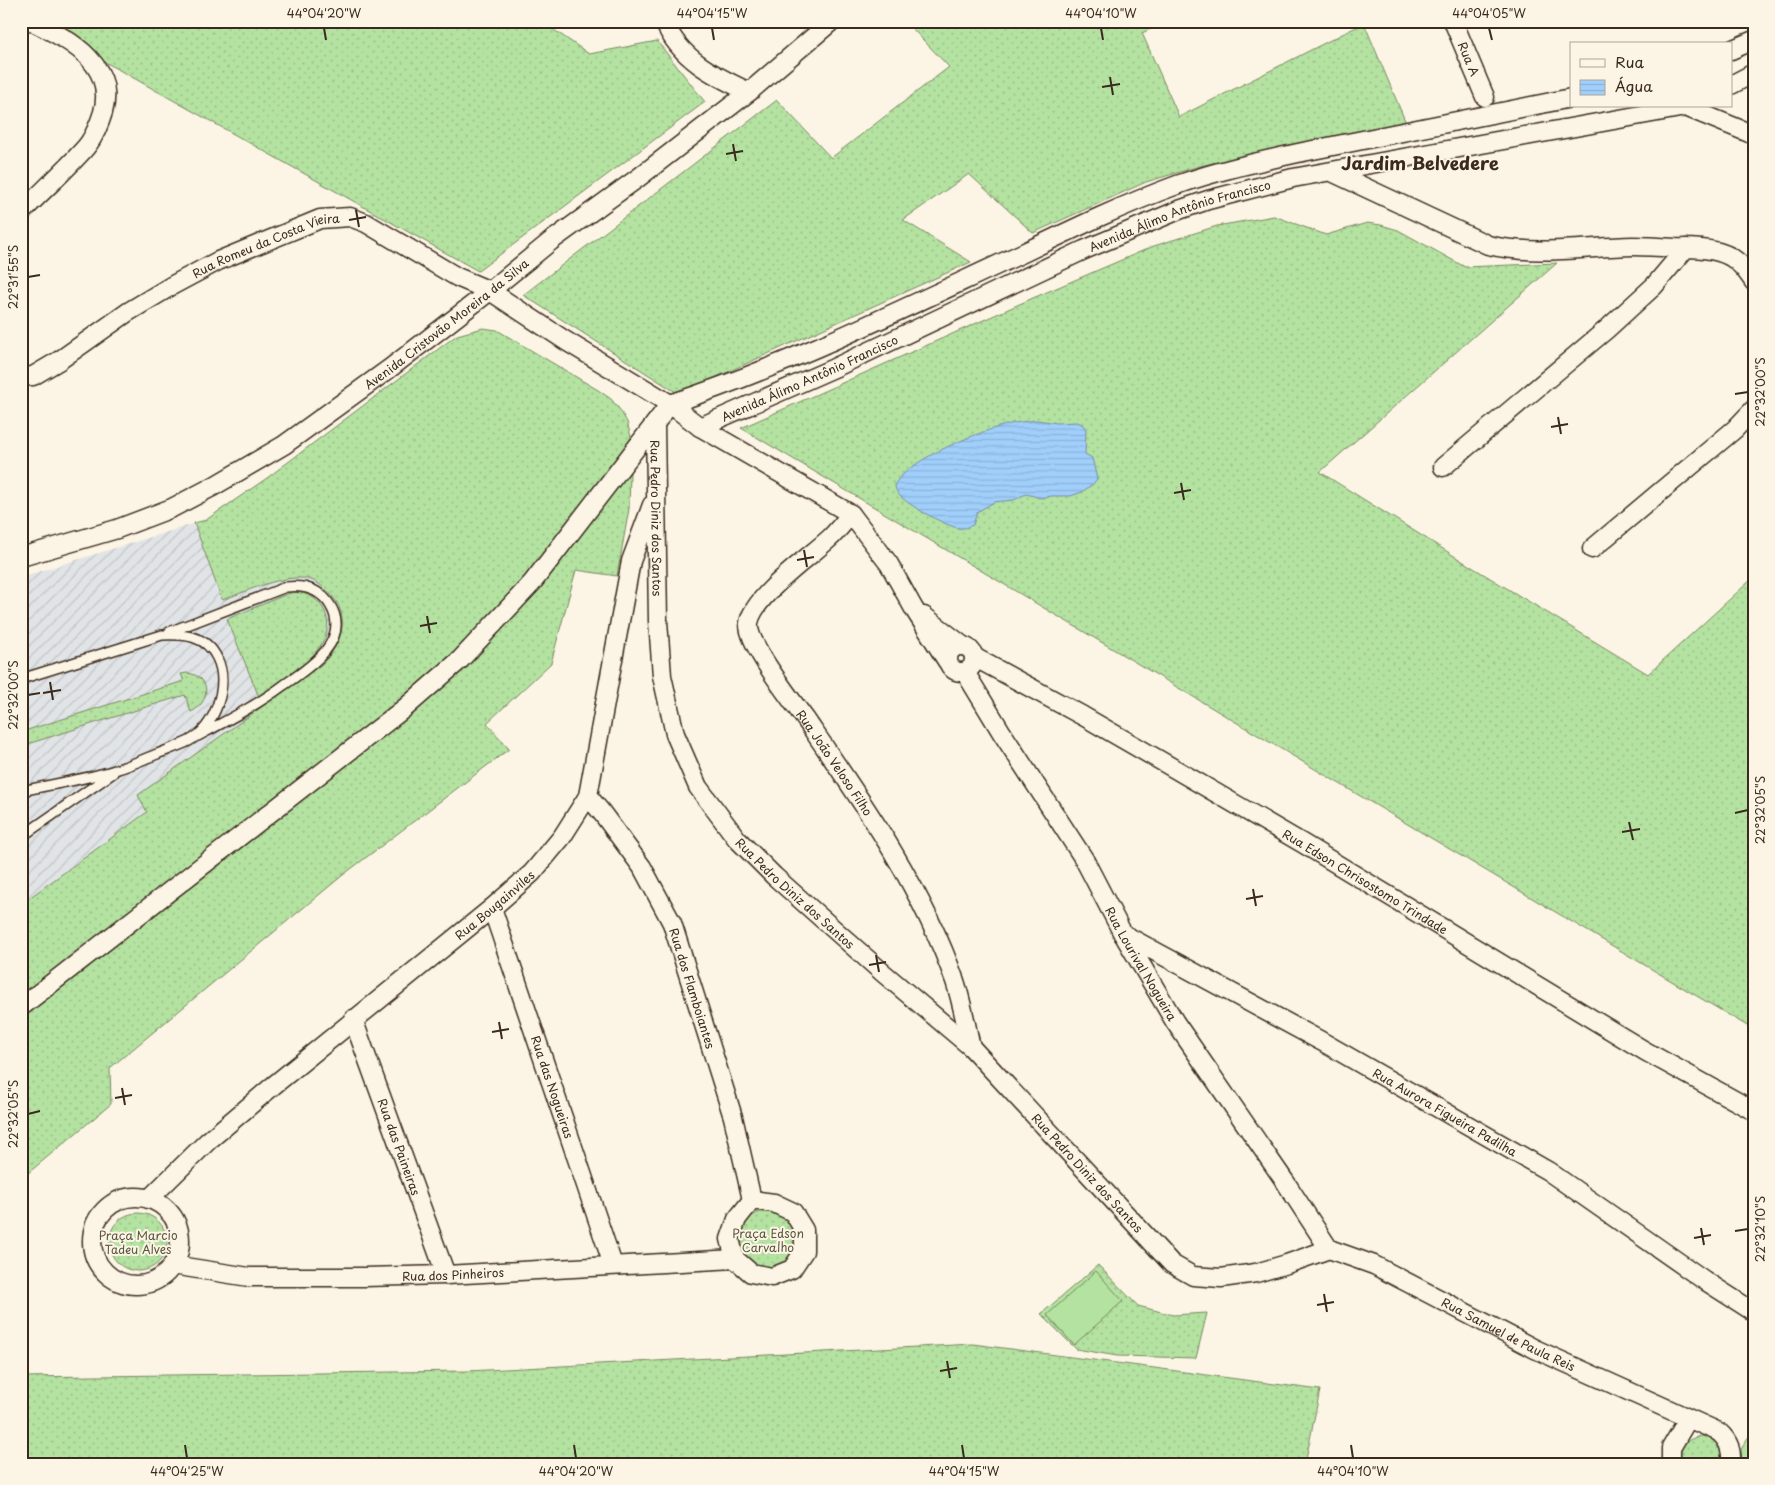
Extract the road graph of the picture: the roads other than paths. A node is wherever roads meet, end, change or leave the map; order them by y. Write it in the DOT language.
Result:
graph roads {
  1 [pos="30,21"];
  2 [pos="664,21"];
  3 [pos="832,21"];
  4 [pos="1453,21"];
  5 [pos="1754,40"];
  6 [pos="1732,50"];
  7 [pos="1754,73"];
  8 [pos="1732,84"];
  9 [pos="749,92"];
  10 [pos="1486,97"];
  11 [pos="1570,98"];
  12 [pos="1667,108"];
  13 [pos="1692,108"];
  14 [pos="1754,136"];
  15 [pos="1332,172"];
  16 [pos="21,213"];
  17 [pos="1686,248"];
  18 [pos="1754,282"];
  19 [pos="490,291"];
  20 [pos="21,377"];
  21 [pos="670,404"];
  22 [pos="1754,409"];
  23 [pos="655,424"];
  24 [pos="700,427"];
  25 [pos="1442,467"];
  26 [pos="656,495"];
  27 [pos="851,514"];
  28 [pos="1592,549"];
  29 [pos="21,557"];
  30 [pos="914,609"];
  31 [pos="162,635"];
  32 [pos="967,658"];
  33 [pos="21,679"];
  34 [pos="190,741"];
  35 [pos="117,770"];
  36 [pos="21,791"];
  37 [pos="588,796"];
  38 [pos="21,837"];
  39 [pos="492,908"];
  40 [pos="1123,934"];
  41 [pos="21,1007"];
  42 [pos="353,1020"];
  43 [pos="971,1047"];
  44 [pos="1754,1111"];
  45 [pos="149,1199"];
  46 [pos="752,1200"];
  47 [pos="1329,1249"];
  48 [pos="736,1259"];
  49 [pos="172,1265"];
  50 [pos="613,1265"];
  51 [pos="446,1275"];
  52 [pos="1754,1312"];
  53 [pos="1688,1419"];
  54 [pos="1671,1464"];
  55 [pos="1731,1464"];
  1 -- 16 [label="street"];
  2 -- 9 [label="street"];
  3 -- 9 [label="street, Avenida Cristovão Moreira da Silva"];
  4 -- 10 [label="street, Rua A"];
  5 -- 6 [label="street"];
  7 -- 8 [label="street"];
  9 -- 19 [label="street, Avenida Cristovão Moreira da Silva"];
  11 -- 21 [label="street, Avenida Álimo Antônio Francisco"];
  12 -- 15 [label="street, Avenida Álimo Antônio Francisco"];
  13 -- 14 [label="street"];
  15 -- 17 [label="street"];
  15 -- 24 [label="street, Avenida Álimo Antônio Francisco"];
  17 -- 18 [label="street"];
  17 -- 25 [label="street"];
  19 -- 20 [label="street, Rua Romeu da Costa Vieira"];
  19 -- 21 [label="street, Rua Romeu da Costa Vieira"];
  19 -- 29 [label="street, Avenida Cristovão Moreira da Silva"];
  21 -- 23 [label="street"];
  21 -- 24 [label="street, Rua Romeu da Costa Vieira"];
  22 -- 28 [label="street"];
  23 -- 26 [label="street, Rua Pedro Diniz dos Santos"];
  23 -- 41 [label="street"];
  24 -- 27 [label="street, Rua Romeu da Costa Vieira"];
  26 -- 37 [label="street, Rua Bougainviles"];
  26 -- 43 [label="street, Rua Pedro Diniz dos Santos"];
  27 -- 30 [label="street"];
  27 -- 43 [label="street, Rua João Veloso Filho"];
  30 -- 32 [label="street"];
  30 -- 32 [label="street"];
  31 -- 33 [label="lane"];
  31 -- 34 [label="lane"];
  31 -- 34 [label="lane"];
  32 -- 40 [label="street, Rua Lourival Nogueira"];
  32 -- 44 [label="street, Rua Edson Chrisostomo Trindade"];
  34 -- 35 [label="lane"];
  35 -- 36 [label="lane"];
  35 -- 38 [label="lane"];
  37 -- 39 [label="street, Rua Bougainviles"];
  37 -- 46 [label="street, Rua dos Flamboiantes"];
  39 -- 42 [label="street, Rua Bougainviles"];
  39 -- 50 [label="street, Rua das Nogueiras"];
  40 -- 47 [label="street, Rua Lourival Nogueira"];
  40 -- 52 [label="street, Rua Aurora Figueira Padilha"];
  42 -- 45 [label="street, Rua Bougainviles"];
  42 -- 51 [label="street, Rua das Paineiras"];
  43 -- 47 [label="street, Rua Pedro Diniz dos Santos"];
  45 -- 49 [label="street"];
  45 -- 49 [label="street"];
  46 -- 48 [label="street"];
  46 -- 48 [label="street"];
  47 -- 53 [label="street, Rua Samuel de Paula Reis"];
  48 -- 50 [label="street, Rua dos Pinheiros"];
  49 -- 51 [label="street, Rua dos Pinheiros"];
  50 -- 51 [label="street, Rua dos Pinheiros"];
  53 -- 54 [label="street"];
  53 -- 55 [label="street, Rua Samuel de Paula Reis"];
}
